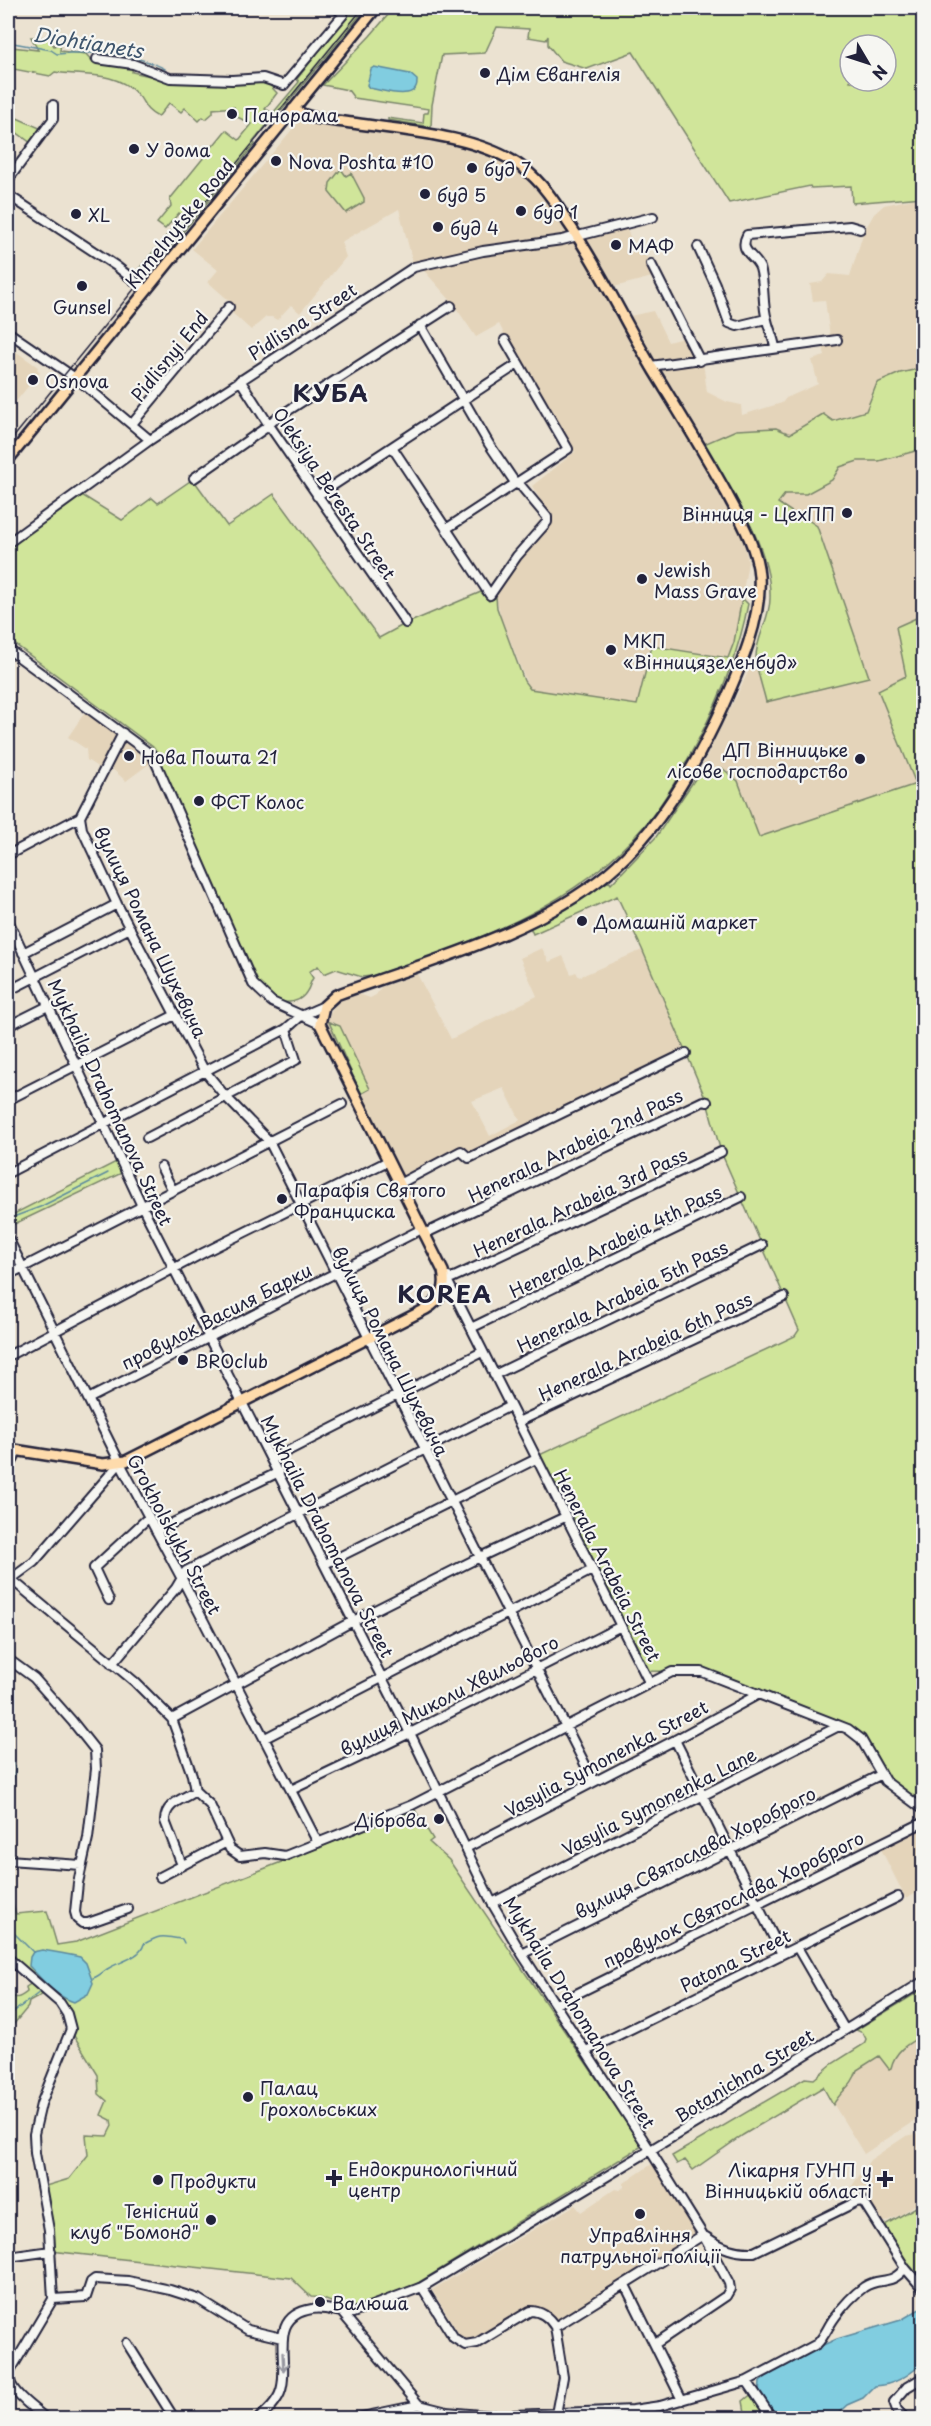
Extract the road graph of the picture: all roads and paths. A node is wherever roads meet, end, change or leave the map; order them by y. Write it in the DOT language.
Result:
graph roads {
  1 [pos="337,8"];
  2 [pos="376,8"];
  3 [pos="97,59"];
  4 [pos="53,105"];
  5 [pos="293,109"];
  6 [pos="8,180"];
  7 [pos="8,195"];
  8 [pos="653,217"];
  9 [pos="860,229"];
  10 [pos="578,236"];
  11 [pos="698,247"];
  12 [pos="651,264"];
  13 [pos="146,290"];
  14 [pos="451,306"];
  15 [pos="229,307"];
  16 [pos="766,319"];
  17 [pos="420,325"];
  18 [pos="8,332"];
  19 [pos="505,340"];
  20 [pos="837,340"];
  21 [pos="776,348"];
  22 [pos="699,360"];
  23 [pos="518,364"];
  24 [pos="651,366"];
  25 [pos="75,378"];
  26 [pos="240,380"];
  27 [pos="463,400"];
  28 [pos="132,424"];
  29 [pos="268,425"];
  30 [pos="150,440"];
  31 [pos="392,447"];
  32 [pos="8,460"];
  33 [pos="194,478"];
  34 [pos="516,483"];
  35 [pos="317,496"];
  36 [pos="446,529"];
  37 [pos="8,543"];
  38 [pos="406,623"];
  39 [pos="8,649"];
  40 [pos="123,733"];
  41 [pos="80,818"];
  42 [pos="8,855"];
  43 [pos="117,904"];
  44 [pos="8,920"];
  45 [pos="130,928"];
  46 [pos="23,953"];
  47 [pos="35,978"];
  48 [pos="8,992"];
  49 [pos="324,1005"];
  50 [pos="48,1006"];
  51 [pos="175,1015"];
  52 [pos="301,1016"];
  53 [pos="320,1024"];
  54 [pos="8,1026"];
  55 [pos="286,1029"];
  56 [pos="686,1053"];
  57 [pos="77,1065"];
  58 [pos="204,1070"];
  59 [pos="226,1097"];
  60 [pos="8,1100"];
  61 [pos="707,1102"];
  62 [pos="342,1104"];
  63 [pos="103,1124"];
  64 [pos="147,1138"];
  65 [pos="269,1141"];
  66 [pos="720,1152"];
  67 [pos="388,1161"];
  68 [pos="161,1167"];
  69 [pos="8,1173"];
  70 [pos="399,1184"];
  71 [pos="173,1191"];
  72 [pos="741,1197"];
  73 [pos="300,1204"];
  74 [pos="142,1206"];
  75 [pos="423,1232"];
  76 [pos="8,1238"];
  77 [pos="762,1245"];
  78 [pos="21,1269"];
  79 [pos="174,1269"];
  80 [pos="335,1273"];
  81 [pos="8,1275"];
  82 [pos="446,1275"];
  83 [pos="784,1297"];
  84 [pos="455,1298"];
  85 [pos="426,1309"];
  86 [pos="471,1328"];
  87 [pos="52,1332"];
  88 [pos="208,1336"];
  89 [pos="369,1338"];
  90 [pos="482,1352"];
  91 [pos="8,1356"];
  92 [pos="494,1375"];
  93 [pos="398,1396"];
  94 [pos="88,1398"];
  95 [pos="243,1402"];
  96 [pos="510,1406"];
  97 [pos="518,1422"];
  98 [pos="424,1449"];
  99 [pos="12,1450"];
  100 [pos="272,1459"];
  101 [pos="536,1459"];
  102 [pos="120,1463"];
  103 [pos="8,1468"];
  104 [pos="279,1472"];
  105 [pos="451,1502"];
  106 [pos="299,1513"];
  107 [pos="149,1517"];
  108 [pos="565,1517"];
  109 [pos="156,1531"];
  110 [pos="480,1557"];
  111 [pos="325,1564"];
  112 [pos="592,1570"];
  113 [pos="9,1579"];
  114 [pos="182,1579"];
  115 [pos="109,1600"];
  116 [pos="508,1612"];
  117 [pos="353,1621"];
  118 [pos="621,1626"];
  119 [pos="8,1659"];
  120 [pos="112,1664"];
  121 [pos="536,1668"];
  122 [pos="381,1677"];
  123 [pos="649,1682"];
  124 [pos="237,1686"];
  125 [pos="759,1694"];
  126 [pos="172,1719"];
  127 [pos="565,1726"];
  128 [pos="840,1726"];
  129 [pos="410,1733"];
  130 [pos="265,1738"];
  131 [pos="675,1740"];
  132 [pos="880,1775"];
  133 [pos="594,1782"];
  134 [pos="291,1790"];
  135 [pos="438,1790"];
  136 [pos="195,1791"];
  137 [pos="702,1797"];
  138 [pos="924,1810"];
  139 [pos="924,1822"];
  140 [pos="227,1842"];
  141 [pos="318,1843"];
  142 [pos="466,1848"];
  143 [pos="731,1851"];
  144 [pos="8,1860"];
  145 [pos="81,1865"];
  146 [pos="182,1865"];
  147 [pos="160,1877"];
  148 [pos="898,1897"];
  149 [pos="492,1903"];
  150 [pos="757,1904"];
  151 [pos="128,1909"];
  152 [pos="797,1947"];
  153 [pos="8,1949"];
  154 [pos="522,1954"];
  155 [pos="782,1954"];
  156 [pos="8,1958"];
  157 [pos="18,1967"];
  158 [pos="924,1982"];
  159 [pos="556,2004"];
  160 [pos="845,2030"];
  161 [pos="586,2051"];
  162 [pos="651,2150"];
  163 [pos="703,2235"];
  164 [pos="51,2251"];
  165 [pos="8,2257"];
  166 [pos="905,2268"];
  167 [pos="625,2285"];
  168 [pos="423,2287"];
  169 [pos="924,2290"];
  170 [pos="53,2299"];
  171 [pos="343,2314"];
  172 [pos="555,2327"];
  173 [pos="282,2338"];
  174 [pos="127,2343"];
  175 [pos="655,2344"];
  176 [pos="924,2376"];
  177 [pos="747,2381"];
  178 [pos="682,2400"];
  179 [pos="419,2405"];
  180 [pos="556,2414"];
  181 [pos="45,2418"];
  182 [pos="174,2418"];
  183 [pos="259,2418"];
  184 [pos="357,2418"];
  185 [pos="772,2418"];
  186 [pos="905,2418"];
  1 -- 3 [label="street"];
  2 -- 5 [label="main road, Khmelnytske Road"];
  4 -- 6 [label="street"];
  5 -- 10 [label="main road"];
  5 -- 13 [label="main road, Khmelnytske Road"];
  7 -- 13 [label="street"];
  8 -- 10 [label="street, Pidlisna Street"];
  9 -- 16 [label="street"];
  10 -- 24 [label="main road"];
  10 -- 26 [label="street, Pidlisna Street"];
  11 -- 16 [label="street"];
  12 -- 22 [label="street"];
  13 -- 25 [label="main road, Khmelnytske Road"];
  14 -- 17 [label="street"];
  15 -- 28 [label="street, Pidlisnyi End"];
  16 -- 21 [label="street"];
  17 -- 27 [label="street"];
  17 -- 29 [label="street"];
  18 -- 25 [label="street"];
  19 -- 23 [label="street"];
  20 -- 21 [label="street"];
  21 -- 22 [label="street"];
  22 -- 24 [label="street"];
  23 -- 27 [label="street"];
  23 -- 34 [label="street"];
  24 -- 49 [label="main road"];
  25 -- 28 [label="street"];
  25 -- 32 [label="main road, Khmelnytske Road"];
  26 -- 29 [label="street, Oleksiya Beresta Street"];
  26 -- 30 [label="street, Pidlisna Street"];
  27 -- 31 [label="street"];
  27 -- 34 [label="street"];
  28 -- 30 [label="street"];
  29 -- 33 [label="street"];
  29 -- 35 [label="street, Oleksiya Beresta Street"];
  30 -- 37 [label="street, Pidlisna Street"];
  31 -- 35 [label="street"];
  31 -- 36 [label="street"];
  34 -- 36 [label="street"];
  34 -- 36 [label="street"];
  35 -- 38 [label="street, Oleksiya Beresta Street"];
  39 -- 40 [label="street"];
  40 -- 41 [label="street"];
  40 -- 52 [label="street"];
  41 -- 42 [label="street"];
  41 -- 43 [label="street, вулиця Романа Шухевича"];
  43 -- 45 [label="street, вулиця Романа Шухевича"];
  43 -- 46 [label="street"];
  44 -- 46 [label="street, Mykhaila Drahomanova Street"];
  45 -- 47 [label="street"];
  45 -- 51 [label="street, вулиця Романа Шухевича"];
  46 -- 47 [label="street, Mykhaila Drahomanova Street"];
  47 -- 48 [label="street"];
  47 -- 50 [label="street, Mykhaila Drahomanova Street"];
  49 -- 52 [label="street"];
  49 -- 53 [label="main road"];
  50 -- 54 [label="street"];
  50 -- 57 [label="street, Mykhaila Drahomanova Street"];
  51 -- 57 [label="street"];
  51 -- 58 [label="street, вулиця Романа Шухевича"];
  52 -- 53 [label="street"];
  52 -- 55 [label="street"];
  53 -- 67 [label="main road"];
  55 -- 58 [label="street"];
  55 -- 59 [label="street"];
  56 -- 70 [label="street"];
  57 -- 60 [label="street"];
  57 -- 63 [label="street, Mykhaila Drahomanova Street"];
  58 -- 59 [label="street, вулиця Романа Шухевича"];
  58 -- 63 [label="street"];
  59 -- 64 [label="street"];
  59 -- 65 [label="street, вулиця Романа Шухевича"];
  61 -- 75 [label="street, Henerala Arabeia 2nd Pass"];
  62 -- 65 [label="street"];
  63 -- 69 [label="street"];
  63 -- 74 [label="street, Mykhaila Drahomanova Street"];
  65 -- 71 [label="street"];
  65 -- 73 [label="street, вулиця Романа Шухевича"];
  66 -- 82 [label="street, Henerala Arabeia 3rd Pass"];
  67 -- 70 [label="main road"];
  67 -- 73 [label="street"];
  68 -- 71 [label="street"];
  70 -- 75 [label="main road"];
  71 -- 74 [label="street"];
  72 -- 86 [label="street, Henerala Arabeia 4th Pass"];
  73 -- 79 [label="street"];
  73 -- 80 [label="street, вулиця Романа Шухевича"];
  74 -- 78 [label="street"];
  74 -- 79 [label="street, Mykhaila Drahomanova Street"];
  75 -- 80 [label="street, провулок Василя Барки"];
  75 -- 82 [label="main road"];
  76 -- 78 [label="street, Grokholskykh Street"];
  77 -- 92 [label="street, Henerala Arabeia 5th Pass"];
  78 -- 81 [label="street"];
  78 -- 87 [label="street, Grokholskykh Street"];
  79 -- 87 [label="street"];
  79 -- 88 [label="street, Mykhaila Drahomanova Street"];
  80 -- 88 [label="street, провулок Василя Барки"];
  80 -- 89 [label="street, вулиця Романа Шухевича"];
  82 -- 84 [label="street, Henerala Arabeia Street"];
  82 -- 85 [label="main road"];
  83 -- 97 [label="street, Henerala Arabeia 6th Pass"];
  84 -- 85 [label="street"];
  84 -- 86 [label="street, Henerala Arabeia Street"];
  85 -- 89 [label="main road"];
  86 -- 90 [label="street, Henerala Arabeia Street"];
  87 -- 91 [label="street"];
  87 -- 94 [label="street, Grokholskykh Street"];
  88 -- 94 [label="street, провулок Василя Барки"];
  88 -- 95 [label="street, Mykhaila Drahomanova Street"];
  89 -- 93 [label="street, вулиця Романа Шухевича"];
  89 -- 95 [label="main road"];
  90 -- 92 [label="street, Henerala Arabeia Street"];
  90 -- 93 [label="street"];
  92 -- 96 [label="street, Henerala Arabeia Street"];
  93 -- 98 [label="street, вулиця Романа Шухевича"];
  93 -- 100 [label="street"];
  94 -- 102 [label="street, Grokholskykh Street"];
  95 -- 100 [label="street, Mykhaila Drahomanova Street"];
  95 -- 102 [label="main road"];
  96 -- 97 [label="street, Henerala Arabeia Street"];
  96 -- 98 [label="street"];
  97 -- 101 [label="street, Henerala Arabeia Street"];
  98 -- 105 [label="street, вулиця Романа Шухевича"];
  98 -- 106 [label="street"];
  99 -- 102 [label="main road"];
  99 -- 103 [label="street"];
  100 -- 104 [label="street, Mykhaila Drahomanova Street"];
  101 -- 105 [label="street"];
  101 -- 108 [label="street, Henerala Arabeia Street"];
  102 -- 107 [label="street, Grokholskykh Street"];
  102 -- 113 [label="street"];
  104 -- 106 [label="street, Mykhaila Drahomanova Street"];
  104 -- 109 [label="street"];
  105 -- 110 [label="street, вулиця Романа Шухевича"];
  105 -- 111 [label="street"];
  106 -- 111 [label="street, Mykhaila Drahomanova Street"];
  106 -- 114 [label="street"];
  107 -- 109 [label="street, Grokholskykh Street"];
  107 -- 115 [label="street"];
  108 -- 110 [label="street"];
  108 -- 112 [label="street, Henerala Arabeia Street"];
  109 -- 114 [label="street, Grokholskykh Street"];
  110 -- 116 [label="street, вулиця Романа Шухевича"];
  110 -- 117 [label="street"];
  111 -- 117 [label="street, Mykhaila Drahomanova Street"];
  112 -- 116 [label="street"];
  112 -- 118 [label="street, Henerala Arabeia Street"];
  113 -- 120 [label="street"];
  114 -- 120 [label="street"];
  114 -- 124 [label="street, Grokholskykh Street"];
  116 -- 121 [label="street, вулиця Романа Шухевича"];
  116 -- 122 [label="street"];
  117 -- 122 [label="street, Mykhaila Drahomanova Street"];
  117 -- 124 [label="street"];
  118 -- 121 [label="street, вулиця Миколи Хвильового"];
  118 -- 123 [label="street, Henerala Arabeia Street"];
  119 -- 145 [label="street"];
  120 -- 126 [label="street"];
  121 -- 127 [label="street, вулиця Романа Шухевича"];
  121 -- 129 [label="street, вулиця Миколи Хвильового"];
  122 -- 129 [label="street, Mykhaila Drahomanova Street"];
  122 -- 130 [label="street"];
  123 -- 125 [label="street, Henerala Arabeia Street"];
  123 -- 127 [label="street"];
  124 -- 126 [label="street"];
  124 -- 130 [label="street, Grokholskykh Street"];
  125 -- 128 [label="street, Henerala Arabeia Street"];
  125 -- 131 [label="street, Vasylia Symonenka Street"];
  126 -- 136 [label="street"];
  127 -- 133 [label="street, вулиця Романа Шухевича"];
  127 -- 135 [label="street"];
  128 -- 132 [label="street, Henerala Arabeia Street"];
  128 -- 137 [label="street, Vasylia Symonenka Lane"];
  129 -- 134 [label="street, вулиця Миколи Хвильового"];
  129 -- 135 [label="street, Mykhaila Drahomanova Street"];
  130 -- 134 [label="street, Grokholskykh Street"];
  131 -- 133 [label="street, Vasylia Symonenka Street"];
  131 -- 137 [label="street"];
  132 -- 138 [label="street, Henerala Arabeia Street"];
  132 -- 143 [label="street, вулиця Святослава Хороброго"];
  133 -- 142 [label="street, Vasylia Symonenka Street"];
  134 -- 141 [label="street, Grokholskykh Street"];
  135 -- 141 [label="street"];
  135 -- 142 [label="street, Mykhaila Drahomanova Street"];
  136 -- 140 [label="street"];
  136 -- 146 [label="street"];
  137 -- 143 [label="street"];
  137 -- 149 [label="street, Vasylia Symonenka Lane"];
  139 -- 150 [label="street, провулок Святослава Хороброго"];
  140 -- 141 [label="street"];
  140 -- 146 [label="street"];
  142 -- 149 [label="street, Mykhaila Drahomanova Street"];
  143 -- 150 [label="street"];
  143 -- 154 [label="street, вулиця Святослава Хороброго"];
  144 -- 145 [label="street"];
  145 -- 151 [label="street"];
  146 -- 147 [label="street"];
  148 -- 152 [label="street, Patona Street"];
  149 -- 154 [label="street, Mykhaila Drahomanova Street"];
  150 -- 155 [label="street"];
  150 -- 159 [label="street, провулок Святослава Хороброго"];
  152 -- 155 [label="street, Patona Street"];
  152 -- 160 [label="street"];
  153 -- 157 [label="street"];
  154 -- 159 [label="street, Mykhaila Drahomanova Street"];
  155 -- 161 [label="street, Patona Street"];
  156 -- 157 [label="street"];
  157 -- 164 [label="street"];
  158 -- 160 [label="street, Botanichna Street"];
  159 -- 161 [label="street, Mykhaila Drahomanova Street"];
  160 -- 162 [label="street, Botanichna Street"];
  161 -- 162 [label="street, Mykhaila Drahomanova Street"];
  162 -- 163 [label="street, Mykhaila Drahomanova Street"];
  162 -- 168 [label="street, Botanichna Street"];
  163 -- 166 [label="street"];
  163 -- 167 [label="street"];
  163 -- 175 [label="street, Mykhaila Drahomanova Street"];
  164 -- 165 [label="street"];
  164 -- 170 [label="street"];
  166 -- 169 [label="street"];
  166 -- 177 [label="street"];
  167 -- 172 [label="street"];
  167 -- 175 [label="street"];
  168 -- 171 [label="street, Botanichna Street"];
  168 -- 172 [label="street"];
  170 -- 173 [label="street"];
  170 -- 181 [label="street"];
  171 -- 173 [label="street, Botanichna Street"];
  171 -- 179 [label="street"];
  172 -- 180 [label="street"];
  173 -- 183 [label="street, one-way"];
  174 -- 182 [label="street"];
  175 -- 178 [label="street"];
  176 -- 186 [label="street"];
  177 -- 178 [label="street"];
  177 -- 185 [label="street"];
  178 -- 180 [label="street"];
  179 -- 180 [label="street"];
  179 -- 184 [label="street"];
}
